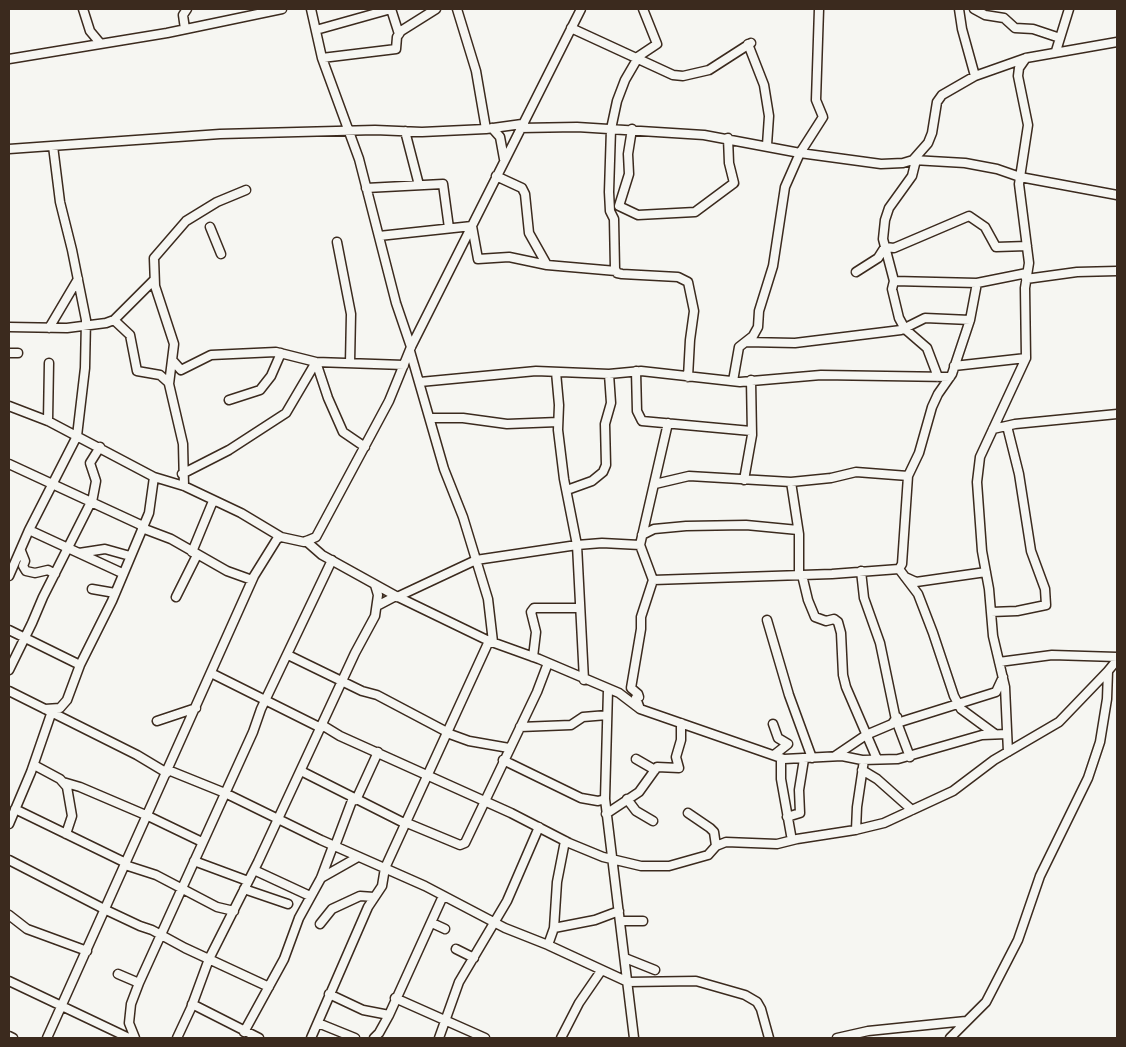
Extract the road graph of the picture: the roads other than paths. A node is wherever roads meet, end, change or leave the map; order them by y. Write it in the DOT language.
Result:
graph roads {
  1 [pos="83,9"];
  2 [pos="187,9"];
  3 [pos="282,9"];
  4 [pos="310,9"];
  5 [pos="436,9"];
  6 [pos="457,9"];
  7 [pos="581,9"];
  8 [pos="643,9"];
  9 [pos="819,9"];
  10 [pos="959,9"];
  11 [pos="974,9"];
  12 [pos="1069,9"];
  13 [pos="571,28"];
  14 [pos="185,29"];
  15 [pos="316,30"];
  16 [pos="399,34"];
  17 [pos="1060,38"];
  18 [pos="1117,42"];
  19 [pos="100,43"];
  20 [pos="1056,51"];
  21 [pos="322,58"];
  22 [pos="1026,58"];
  23 [pos="9,59"];
  24 [pos="637,60"];
  25 [pos="975,76"];
  26 [pos="521,126"];
  27 [pos="489,128"];
  28 [pos="611,129"];
  29 [pos="632,130"];
  30 [pos="405,131"];
  31 [pos="350,132"];
  32 [pos="728,138"];
  33 [pos="767,145"];
  34 [pos="53,146"];
  35 [pos="9,149"];
  36 [pos="800,153"];
  37 [pos="504,159"];
  38 [pos="914,160"];
  39 [pos="496,176"];
  40 [pos="1020,177"];
  41 [pos="419,185"];
  42 [pos="366,188"];
  43 [pos="246,190"];
  44 [pos="1117,195"];
  45 [pos="472,226"];
  46 [pos="210,227"];
  47 [pos="449,228"];
  48 [pos="379,236"];
  49 [pos="337,242"];
  50 [pos="1027,246"];
  51 [pos="885,247"];
  52 [pos="221,254"];
  53 [pos="546,265"];
  54 [pos="616,271"];
  55 [pos="1117,271"];
  56 [pos="856,272"];
  57 [pos="1026,276"];
  58 [pos="78,279"];
  59 [pos="154,280"];
  60 [pos="894,281"];
  61 [pos="977,283"];
  62 [pos="114,320"];
  63 [pos="970,320"];
  64 [pos="86,326"];
  65 [pos="9,327"];
  66 [pos="50,328"];
  67 [pos="905,329"];
  68 [pos="745,342"];
  69 [pos="411,349"];
  70 [pos="9,353"];
  71 [pos="18,353"];
  72 [pos="281,353"];
  73 [pos="1026,358"];
  74 [pos="173,361"];
  75 [pos="316,362"];
  76 [pos="49,363"];
  77 [pos="350,363"];
  78 [pos="404,365"];
  79 [pos="954,366"];
  80 [pos="636,371"];
  81 [pos="556,372"];
  82 [pos="609,374"];
  83 [pos="688,376"];
  84 [pos="938,376"];
  85 [pos="950,377"];
  86 [pos="751,380"];
  87 [pos="733,381"];
  88 [pos="420,382"];
  89 [pos="169,383"];
  90 [pos="229,400"];
  91 [pos="9,406"];
  92 [pos="1117,414"];
  93 [pos="430,418"];
  94 [pos="48,421"];
  95 [pos="558,422"];
  96 [pos="668,423"];
  97 [pos="1008,426"];
  98 [pos="993,430"];
  99 [pos="751,431"];
  100 [pos="77,436"];
  101 [pos="100,447"];
  102 [pos="366,447"];
  103 [pos="9,464"];
  104 [pos="182,474"];
  105 [pos="908,476"];
  106 [pos="154,477"];
  107 [pos="744,480"];
  108 [pos="791,482"];
  109 [pos="655,484"];
  110 [pos="52,485"];
  111 [pos="184,486"];
  112 [pos="566,490"];
  113 [pos="213,501"];
  114 [pos="92,502"];
  115 [pos="143,527"];
  116 [pos="29,530"];
  117 [pos="798,530"];
  118 [pos="642,535"];
  119 [pos="281,537"];
  120 [pos="306,541"];
  121 [pos="577,545"];
  122 [pos="640,545"];
  123 [pos="69,547"];
  124 [pos="21,551"];
  125 [pos="79,553"];
  126 [pos="194,554"];
  127 [pos="130,556"];
  128 [pos="332,560"];
  129 [pos="476,560"];
  130 [pos="899,569"];
  131 [pos="860,571"];
  132 [pos="122,572"];
  133 [pos="986,572"];
  134 [pos="55,574"];
  135 [pos="801,575"];
  136 [pos="9,576"];
  137 [pos="905,577"];
  138 [pos="252,580"];
  139 [pos="652,580"];
  140 [pos="375,585"];
  141 [pos="92,589"];
  142 [pos="115,593"];
  143 [pos="176,597"];
  144 [pos="397,597"];
  145 [pos="378,606"];
  146 [pos="579,608"];
  147 [pos="990,612"];
  148 [pos="767,620"];
  149 [pos="9,630"];
  150 [pos="25,638"];
  151 [pos="491,642"];
  152 [pos="288,655"];
  153 [pos="533,657"];
  154 [pos="1117,659"];
  155 [pos="999,662"];
  156 [pos="548,663"];
  157 [pos="80,665"];
  158 [pos="9,670"];
  159 [pos="1108,671"];
  160 [pos="211,673"];
  161 [pos="1003,677"];
  162 [pos="343,680"];
  163 [pos="584,680"];
  164 [pos="608,690"];
  165 [pos="9,691"];
  166 [pos="266,700"];
  167 [pos="957,703"];
  168 [pos="196,708"];
  169 [pos="640,709"];
  170 [pos="48,712"];
  171 [pos="607,715"];
  172 [pos="897,719"];
  173 [pos="157,721"];
  174 [pos="681,723"];
  175 [pos="773,724"];
  176 [pos="322,727"];
  177 [pos="520,727"];
  178 [pos="447,733"];
  179 [pos="995,734"];
  180 [pos="1007,734"];
  181 [pos="866,735"];
  182 [pos="509,748"];
  183 [pos="378,752"];
  184 [pos="1008,752"];
  185 [pos="835,756"];
  186 [pos="778,757"];
  187 [pos="910,757"];
  188 [pos="808,758"];
  189 [pos="636,759"];
  190 [pos="878,759"];
  191 [pos="503,760"];
  192 [pos="864,760"];
  193 [pos="34,765"];
  194 [pos="655,770"];
  195 [pos="862,770"];
  196 [pos="167,771"];
  197 [pos="300,771"];
  198 [pos="428,776"];
  199 [pos="63,782"];
  200 [pos="225,793"];
  201 [pos="354,799"];
  202 [pos="605,799"];
  203 [pos="627,799"];
  204 [pos="485,802"];
  205 [pos="13,807"];
  206 [pos="912,810"];
  207 [pos="606,814"];
  208 [pos="688,814"];
  209 [pos="148,816"];
  210 [pos="787,817"];
  211 [pos="278,818"];
  212 [pos="653,820"];
  213 [pos="406,823"];
  214 [pos="9,824"];
  215 [pos="539,828"];
  216 [pos="856,830"];
  217 [pos="66,834"];
  218 [pos="790,835"];
  219 [pos="565,841"];
  220 [pos="202,842"];
  221 [pos="334,846"];
  222 [pos="716,846"];
  223 [pos="358,857"];
  224 [pos="9,860"];
  225 [pos="194,861"];
  226 [pos="612,861"];
  227 [pos="125,864"];
  228 [pos="385,868"];
  229 [pos="254,870"];
  230 [pos="321,878"];
  231 [pos="246,885"];
  232 [pos="181,889"];
  233 [pos="310,896"];
  234 [pos="443,896"];
  235 [pos="374,897"];
  236 [pos="288,904"];
  237 [pos="106,910"];
  238 [pos="234,911"];
  239 [pos="619,911"];
  240 [pos="9,915"];
  241 [pos="644,920"];
  242 [pos="620,921"];
  243 [pos="494,922"];
  244 [pos="432,923"];
  245 [pos="320,924"];
  246 [pos="554,928"];
  247 [pos="445,929"];
  248 [pos="160,935"];
  249 [pos="548,945"];
  250 [pos="456,949"];
  251 [pos="87,951"];
  252 [pos="474,958"];
  253 [pos="625,958"];
  254 [pos="210,959"];
  255 [pos="656,970"];
  256 [pos="601,971"];
  257 [pos="118,974"];
  258 [pos="9,981"];
  259 [pos="628,982"];
  260 [pos="138,983"];
  261 [pos="268,987"];
  262 [pos="329,994"];
  263 [pos="395,998"];
  264 [pos="192,1004"];
  265 [pos="61,1007"];
  266 [pos="388,1014"];
  267 [pos="446,1019"];
  268 [pos="966,1021"];
  269 [pos="318,1023"];
  270 [pos="244,1032"];
  271 [pos="112,1035"];
  272 [pos="9,1036"];
  273 [pos="13,1038"];
  274 [pos="47,1038"];
  275 [pos="129,1038"];
  276 [pos="135,1038"];
  277 [pos="177,1038"];
  278 [pos="259,1038"];
  279 [pos="311,1038"];
  280 [pos="356,1038"];
  281 [pos="374,1038"];
  282 [pos="439,1038"];
  283 [pos="485,1038"];
  284 [pos="561,1038"];
  285 [pos="634,1038"];
  286 [pos="769,1038"];
  287 [pos="837,1038"];
  288 [pos="950,1038"];
  1 -- 19 [label="street"];
  2 -- 14 [label="street"];
  3 -- 14 [label="street"];
  4 -- 15 [label="street"];
  5 -- 16 [label="street"];
  6 -- 27 [label="street"];
  7 -- 13 [label="street"];
  8 -- 24 [label="street"];
  9 -- 36 [label="street"];
  10 -- 25 [label="street"];
  11 -- 17 [label="street"];
  12 -- 17 [label="street"];
  13 -- 24 [label="street"];
  13 -- 26 [label="street"];
  14 -- 19 [label="street"];
  15 -- 16 [label="street"];
  15 -- 21 [label="street"];
  16 -- 21 [label="street"];
  17 -- 20 [label="street"];
  18 -- 20 [label="street"];
  19 -- 23 [label="street"];
  20 -- 22 [label="street"];
  21 -- 31 [label="street"];
  22 -- 25 [label="street"];
  22 -- 40 [label="street"];
  24 -- 28 [label="street"];
  24 -- 33 [label="street"];
  25 -- 38 [label="street"];
  26 -- 27 [label="street"];
  26 -- 28 [label="street"];
  26 -- 37 [label="street"];
  27 -- 30 [label="street"];
  27 -- 37 [label="street"];
  28 -- 29 [label="street"];
  28 -- 54 [label="street"];
  29 -- 32 [label="street"];
  29 -- 32 [label="street"];
  30 -- 31 [label="street"];
  30 -- 41 [label="street"];
  31 -- 34 [label="street"];
  31 -- 42 [label="street"];
  32 -- 33 [label="street"];
  33 -- 36 [label="street"];
  34 -- 35 [label="street"];
  34 -- 58 [label="street"];
  36 -- 38 [label="street"];
  36 -- 68 [label="street"];
  37 -- 39 [label="street"];
  38 -- 40 [label="street"];
  38 -- 51 [label="street"];
  39 -- 45 [label="street"];
  39 -- 53 [label="street"];
  40 -- 44 [label="street"];
  40 -- 50 [label="street"];
  41 -- 42 [label="street"];
  41 -- 47 [label="street"];
  42 -- 48 [label="street"];
  43 -- 59 [label="street"];
  45 -- 47 [label="street"];
  45 -- 53 [label="street"];
  45 -- 69 [label="street"];
  46 -- 52 [label="street"];
  47 -- 48 [label="street"];
  48 -- 69 [label="street"];
  49 -- 77 [label="street"];
  50 -- 51 [label="street"];
  50 -- 57 [label="street"];
  51 -- 56 [label="street"];
  51 -- 60 [label="street"];
  53 -- 54 [label="street"];
  54 -- 83 [label="street"];
  55 -- 57 [label="street"];
  57 -- 61 [label="street"];
  57 -- 73 [label="street"];
  58 -- 64 [label="street"];
  58 -- 66 [label="street"];
  59 -- 62 [label="street"];
  59 -- 74 [label="street"];
  60 -- 61 [label="street"];
  60 -- 67 [label="street"];
  61 -- 63 [label="street"];
  62 -- 64 [label="street"];
  62 -- 89 [label="street"];
  63 -- 67 [label="street"];
  63 -- 79 [label="street"];
  64 -- 66 [label="street"];
  64 -- 100 [label="street"];
  65 -- 66 [label="street"];
  67 -- 68 [label="street"];
  67 -- 84 [label="street"];
  68 -- 87 [label="street"];
  69 -- 78 [label="street"];
  69 -- 88 [label="street"];
  70 -- 71 [label="street"];
  72 -- 74 [label="street"];
  72 -- 75 [label="street"];
  72 -- 90 [label="street"];
  73 -- 79 [label="street"];
  73 -- 98 [label="street"];
  74 -- 89 [label="street"];
  75 -- 77 [label="street"];
  75 -- 102 [label="street"];
  75 -- 104 [label="street"];
  76 -- 94 [label="street"];
  77 -- 78 [label="street"];
  78 -- 102 [label="street"];
  79 -- 85 [label="street"];
  80 -- 82 [label="street"];
  80 -- 83 [label="street"];
  80 -- 96 [label="street"];
  81 -- 82 [label="street"];
  81 -- 88 [label="street"];
  81 -- 95 [label="street"];
  82 -- 112 [label="street"];
  83 -- 87 [label="street"];
  84 -- 85 [label="street"];
  84 -- 86 [label="street"];
  85 -- 105 [label="street"];
  86 -- 87 [label="street"];
  86 -- 99 [label="street"];
  88 -- 93 [label="street"];
  89 -- 104 [label="street"];
  91 -- 94 [label="street"];
  92 -- 97 [label="street"];
  93 -- 95 [label="street"];
  93 -- 129 [label="street"];
  94 -- 100 [label="street"];
  95 -- 112 [label="street"];
  96 -- 99 [label="street"];
  96 -- 109 [label="street"];
  97 -- 98 [label="street"];
  97 -- 147 [label="street"];
  98 -- 133 [label="street"];
  99 -- 107 [label="street"];
  100 -- 101 [label="street"];
  100 -- 110 [label="street"];
  101 -- 106 [label="street"];
  101 -- 114 [label="street"];
  102 -- 120 [label="street"];
  103 -- 110 [label="street"];
  104 -- 111 [label="street"];
  105 -- 108 [label="street"];
  105 -- 130 [label="street"];
  106 -- 111 [label="street"];
  106 -- 115 [label="street"];
  107 -- 108 [label="street"];
  107 -- 109 [label="street"];
  108 -- 117 [label="street"];
  109 -- 118 [label="street"];
  110 -- 114 [label="street"];
  110 -- 116 [label="street"];
  111 -- 113 [label="street"];
  112 -- 121 [label="street"];
  113 -- 119 [label="street"];
  113 -- 126 [label="street"];
  114 -- 115 [label="street"];
  114 -- 123 [label="street"];
  115 -- 126 [label="street"];
  115 -- 127 [label="street"];
  116 -- 123 [label="street"];
  116 -- 124 [label="street"];
  117 -- 118 [label="street"];
  117 -- 135 [label="street"];
  118 -- 122 [label="street"];
  119 -- 120 [label="street"];
  119 -- 138 [label="street"];
  120 -- 128 [label="street"];
  121 -- 122 [label="street"];
  121 -- 129 [label="street"];
  121 -- 146 [label="street"];
  122 -- 139 [label="street"];
  123 -- 125 [label="street"];
  123 -- 134 [label="street"];
  124 -- 134 [label="street"];
  124 -- 136 [label="street"];
  125 -- 127 [label="street"];
  125 -- 132 [label="street"];
  126 -- 138 [label="street"];
  126 -- 143 [label="street"];
  127 -- 132 [label="street"];
  128 -- 140 [label="street"];
  128 -- 152 [label="street"];
  129 -- 144 [label="street"];
  129 -- 151 [label="street"];
  130 -- 131 [label="street"];
  130 -- 137 [label="street"];
  131 -- 135 [label="street"];
  131 -- 172 [label="street"];
  132 -- 142 [label="street"];
  133 -- 137 [label="street"];
  133 -- 147 [label="street"];
  134 -- 150 [label="street"];
  135 -- 139 [label="street"];
  135 -- 181 [label="street"];
  137 -- 167 [label="street"];
  138 -- 160 [label="street"];
  139 -- 169 [label="street"];
  140 -- 144 [label="street"];
  140 -- 145 [label="street"];
  141 -- 142 [label="street"];
  142 -- 157 [label="street"];
  144 -- 145 [label="street"];
  144 -- 151 [label="street"];
  145 -- 162 [label="street"];
  146 -- 153 [label="street"];
  146 -- 163 [label="street"];
  147 -- 155 [label="street"];
  148 -- 188 [label="street"];
  149 -- 150 [label="street"];
  150 -- 157 [label="street"];
  150 -- 158 [label="street"];
  151 -- 153 [label="street"];
  151 -- 178 [label="street"];
  152 -- 162 [label="street"];
  152 -- 166 [label="street"];
  153 -- 156 [label="street"];
  154 -- 155 [label="street"];
  154 -- 159 [label="street"];
  155 -- 161 [label="street"];
  156 -- 163 [label="street"];
  156 -- 177 [label="street"];
  157 -- 170 [label="street"];
  159 -- 184 [label="street"];
  159 -- 268 [label="street"];
  160 -- 166 [label="street"];
  160 -- 168 [label="street"];
  161 -- 167 [label="street"];
  161 -- 180 [label="street"];
  162 -- 176 [label="street"];
  162 -- 178 [label="street"];
  163 -- 164 [label="street"];
  164 -- 169 [label="street"];
  164 -- 171 [label="street"];
  165 -- 170 [label="street"];
  166 -- 176 [label="street"];
  166 -- 200 [label="street"];
  167 -- 172 [label="street"];
  167 -- 179 [label="street"];
  168 -- 173 [label="street"];
  168 -- 196 [label="street"];
  169 -- 174 [label="street"];
  170 -- 193 [label="street"];
  170 -- 196 [label="street"];
  171 -- 177 [label="street"];
  171 -- 202 [label="street"];
  172 -- 181 [label="street"];
  172 -- 187 [label="street"];
  174 -- 186 [label="street"];
  174 -- 194 [label="street"];
  175 -- 186 [label="street"];
  176 -- 183 [label="street"];
  176 -- 197 [label="street"];
  177 -- 182 [label="street"];
  178 -- 182 [label="street"];
  178 -- 198 [label="street"];
  179 -- 180 [label="street"];
  179 -- 187 [label="street"];
  180 -- 184 [label="street"];
  181 -- 185 [label="street"];
  181 -- 190 [label="street"];
  182 -- 191 [label="street"];
  183 -- 198 [label="street"];
  183 -- 201 [label="street"];
  184 -- 206 [label="street"];
  185 -- 188 [label="street"];
  185 -- 192 [label="street"];
  186 -- 188 [label="street"];
  186 -- 210 [label="street"];
  187 -- 190 [label="street"];
  188 -- 210 [label="street"];
  189 -- 194 [label="street"];
  190 -- 192 [label="street"];
  191 -- 202 [label="street"];
  191 -- 204 [label="street"];
  192 -- 195 [label="street"];
  193 -- 199 [label="street"];
  193 -- 205 [label="street"];
  194 -- 203 [label="street"];
  195 -- 206 [label="street"];
  195 -- 216 [label="street"];
  196 -- 200 [label="street"];
  196 -- 209 [label="street"];
  197 -- 201 [label="street"];
  197 -- 211 [label="street"];
  198 -- 204 [label="street"];
  198 -- 213 [label="street"];
  199 -- 209 [label="street"];
  199 -- 217 [label="street"];
  200 -- 211 [label="street"];
  200 -- 220 [label="street"];
  201 -- 213 [label="street"];
  201 -- 221 [label="street"];
  202 -- 207 [label="street"];
  203 -- 207 [label="street"];
  203 -- 212 [label="street"];
  204 -- 213 [label="street"];
  204 -- 215 [label="street"];
  205 -- 214 [label="street"];
  205 -- 217 [label="street"];
  206 -- 216 [label="street"];
  207 -- 226 [label="street"];
  208 -- 222 [label="street"];
  209 -- 220 [label="street"];
  209 -- 227 [label="street"];
  210 -- 218 [label="street"];
  211 -- 221 [label="street"];
  211 -- 229 [label="street"];
  213 -- 228 [label="street"];
  215 -- 219 [label="street"];
  215 -- 243 [label="street"];
  216 -- 222 [label="street"];
  217 -- 227 [label="street"];
  219 -- 226 [label="street"];
  219 -- 246 [label="street"];
  220 -- 225 [label="street"];
  221 -- 223 [label="street"];
  221 -- 230 [label="street"];
  222 -- 226 [label="street"];
  223 -- 228 [label="street"];
  223 -- 230 [label="street"];
  224 -- 237 [label="street"];
  225 -- 231 [label="street"];
  225 -- 232 [label="street"];
  226 -- 239 [label="street"];
  227 -- 232 [label="street"];
  227 -- 237 [label="street"];
  228 -- 234 [label="street"];
  228 -- 235 [label="street"];
  229 -- 231 [label="street"];
  229 -- 233 [label="street"];
  230 -- 233 [label="street"];
  231 -- 236 [label="street"];
  231 -- 238 [label="street"];
  232 -- 238 [label="street"];
  232 -- 248 [label="street"];
  233 -- 261 [label="street"];
  234 -- 243 [label="street"];
  234 -- 244 [label="street"];
  235 -- 245 [label="street"];
  235 -- 262 [label="street"];
  237 -- 248 [label="street"];
  237 -- 251 [label="street"];
  238 -- 254 [label="street"];
  239 -- 242 [label="street"];
  239 -- 246 [label="street"];
  240 -- 251 [label="street"];
  241 -- 242 [label="street"];
  242 -- 253 [label="street"];
  243 -- 249 [label="street"];
  243 -- 252 [label="street"];
  244 -- 247 [label="street"];
  244 -- 263 [label="street"];
  246 -- 249 [label="street"];
  248 -- 254 [label="street"];
  248 -- 260 [label="street"];
  249 -- 256 [label="street"];
  250 -- 252 [label="street"];
  251 -- 265 [label="street"];
  252 -- 267 [label="street"];
  253 -- 255 [label="street"];
  253 -- 259 [label="street"];
  254 -- 261 [label="street"];
  254 -- 264 [label="street"];
  256 -- 259 [label="street"];
  256 -- 284 [label="street"];
  257 -- 260 [label="street"];
  258 -- 265 [label="street"];
  259 -- 285 [label="street"];
  259 -- 286 [label="street"];
  260 -- 276 [label="street"];
  261 -- 270 [label="street"];
  262 -- 266 [label="street"];
  262 -- 269 [label="street"];
  263 -- 266 [label="street"];
  263 -- 267 [label="street"];
  264 -- 270 [label="street"];
  264 -- 277 [label="street"];
  265 -- 271 [label="street"];
  265 -- 274 [label="street"];
  266 -- 281 [label="street"];
  267 -- 282 [label="street"];
  267 -- 283 [label="street"];
  268 -- 287 [label="street"];
  268 -- 288 [label="street"];
  269 -- 279 [label="street"];
  269 -- 280 [label="street"];
  270 -- 278 [label="street"];
  271 -- 275 [label="street"];
  272 -- 273 [label="street"];
}
